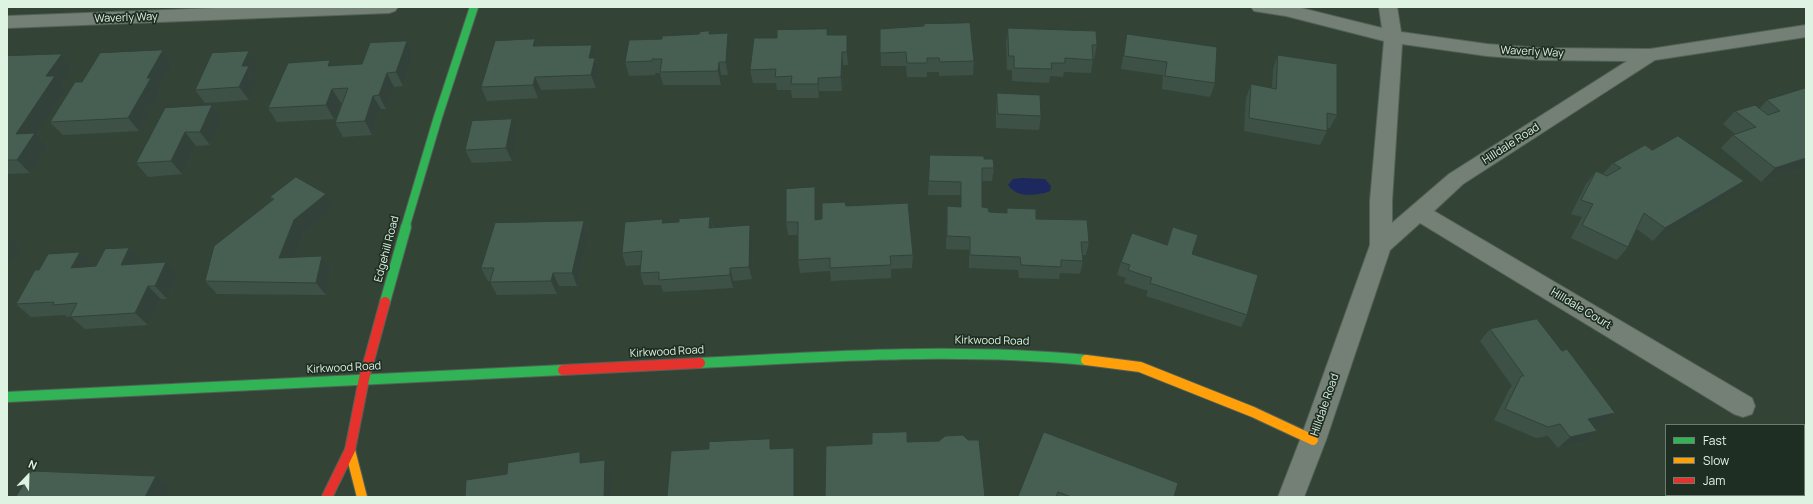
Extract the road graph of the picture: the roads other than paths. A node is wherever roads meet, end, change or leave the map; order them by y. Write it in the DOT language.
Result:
graph roads {
  1 [pos="389,7"];
  2 [pos="474,7"];
  3 [pos="1260,7"];
  4 [pos="1388,7"];
  5 [pos="7,22"];
  6 [pos="1806,31"];
  7 [pos="1392,37"];
  8 [pos="1650,55"];
  9 [pos="1419,212"];
  10 [pos="1381,245"];
  11 [pos="364,379"];
  12 [pos="7,397"];
  13 [pos="1743,406"];
  14 [pos="1313,440"];
  15 [pos="350,450"];
  16 [pos="327,497"];
  17 [pos="362,497"];
  18 [pos="1291,497"];
  1 -- 5 [label="street, Waverly Way"];
  2 -- 11 [label="street, Edgehill Road"];
  3 -- 7 [label="street, Waverly Way"];
  4 -- 7 [label="street, Hilldale Road"];
  6 -- 8 [label="street, Waverly Way"];
  7 -- 8 [label="street, Waverly Way"];
  7 -- 10 [label="street, Hilldale Road"];
  8 -- 9 [label="street, Hilldale Road"];
  9 -- 10 [label="street, Hilldale Road"];
  9 -- 13 [label="street, Hilldale Court"];
  10 -- 14 [label="street, Hilldale Road"];
  11 -- 12 [label="street, Kirkwood Road"];
  11 -- 14 [label="street, Kirkwood Road"];
  11 -- 15 [label="street, Edgehill Road"];
  14 -- 18 [label="street, Hilldale Road"];
  15 -- 16 [label="street, Edgehill Road"];
  15 -- 17 [label="street"];
}
